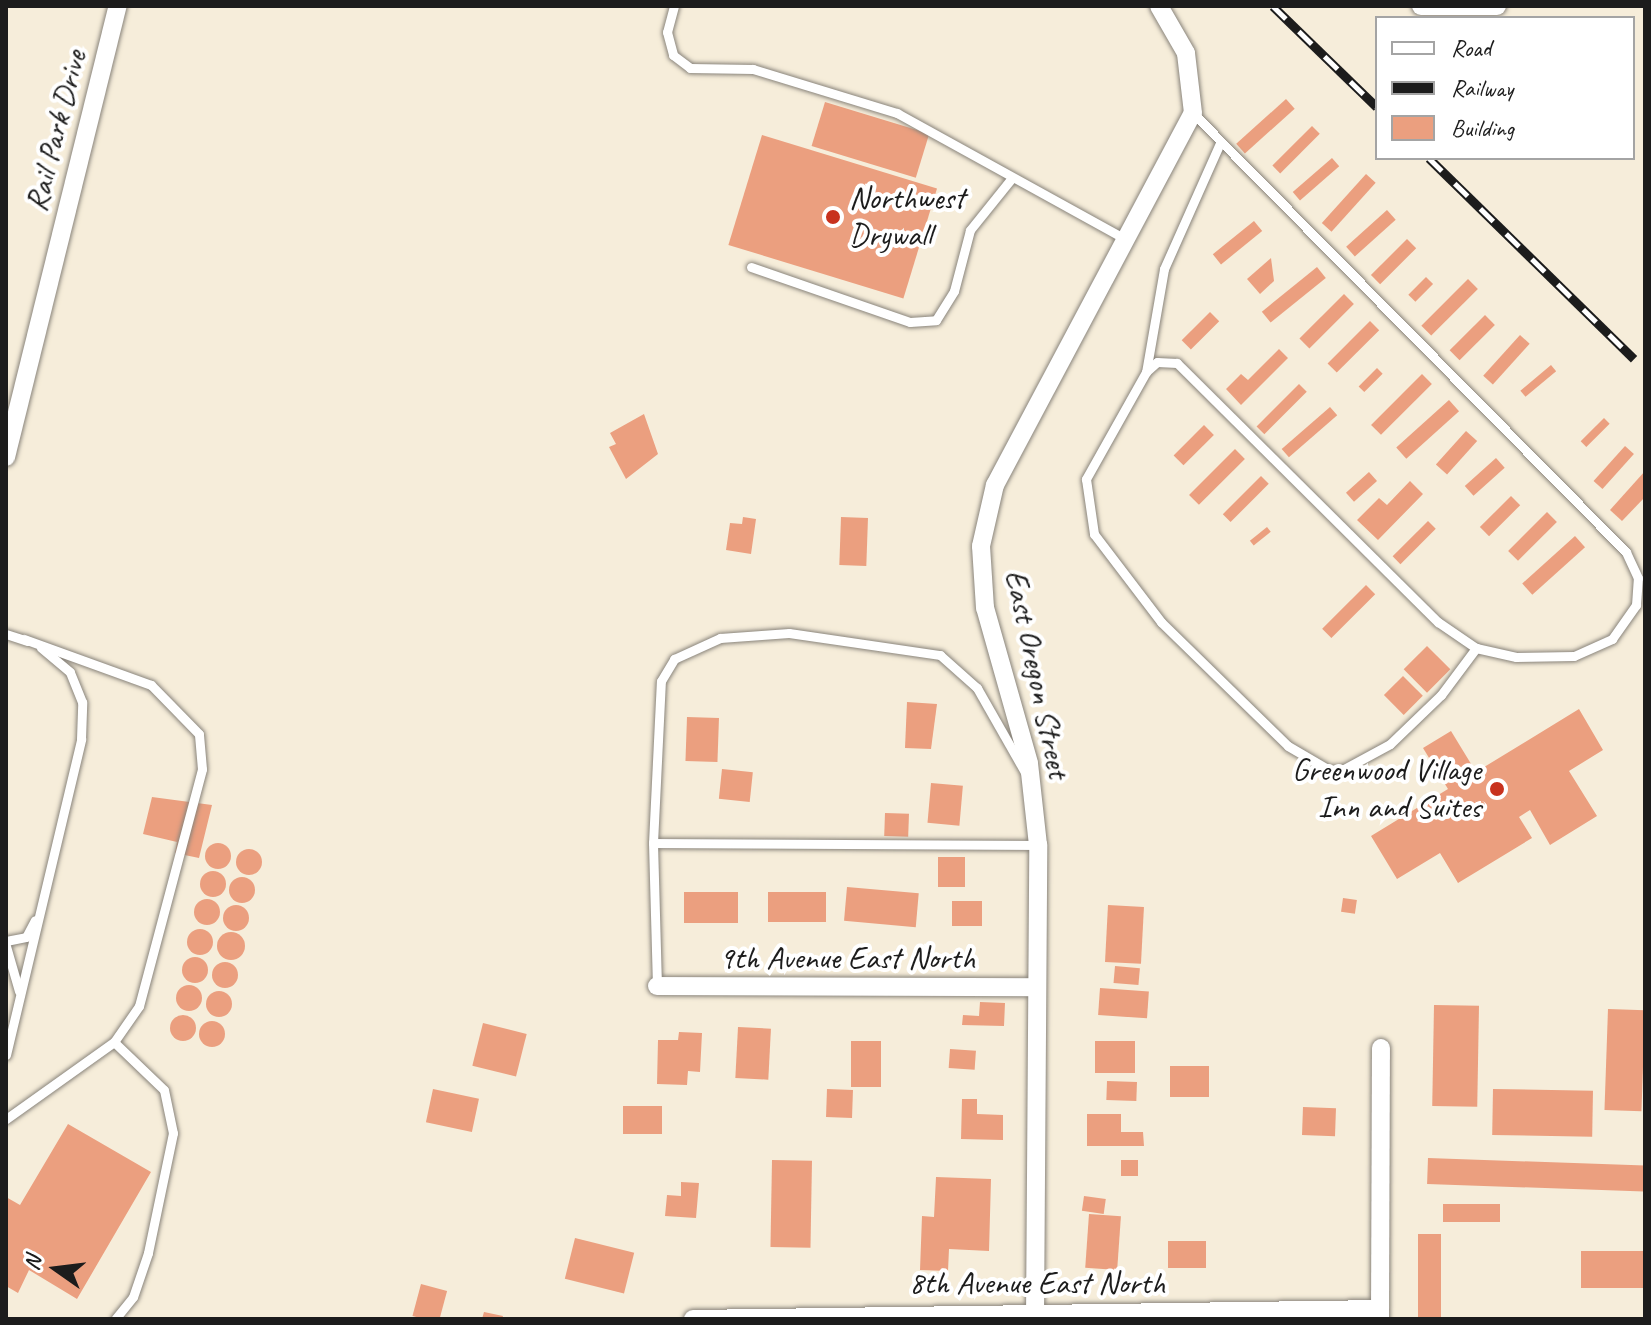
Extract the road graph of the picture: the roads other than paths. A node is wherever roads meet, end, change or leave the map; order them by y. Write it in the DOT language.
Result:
graph roads {
  1 [pos="118,6"];
  2 [pos="674,6"];
  3 [pos="1159,6"];
  4 [pos="1421,6"];
  5 [pos="1497,6"];
  6 [pos="1193,113"];
  7 [pos="1220,143"];
  8 [pos="1011,179"];
  9 [pos="1122,237"];
  10 [pos="751,267"];
  11 [pos="1146,372"];
  12 [pos="6,457"];
  13 [pos="6,634"];
  14 [pos="24,639"];
  15 [pos="1476,648"];
  16 [pos="1031,781"];
  17 [pos="653,843"];
  18 [pos="1038,845"];
  19 [pos="48,881"];
  20 [pos="6,943"];
  21 [pos="657,986"];
  22 [pos="1037,987"];
  23 [pos="16,1020"];
  24 [pos="114,1042"];
  25 [pos="1381,1048"];
  26 [pos="6,1055"];
  27 [pos="6,1119"];
  28 [pos="1380,1314"];
  29 [pos="693,1316"];
  30 [pos="1035,1316"];
  31 [pos="115,1319"];
  1 -- 12 [label="street, Rail Park Drive"];
  2 -- 8 [label="lane"];
  3 -- 6 [label="street"];
  4 -- 5 [label="street"];
  6 -- 7 [label="lane"];
  6 -- 9 [label="street, East Oregon Street"];
  7 -- 11 [label="lane"];
  7 -- 15 [label="lane"];
  8 -- 9 [label="lane"];
  8 -- 10 [label="lane"];
  9 -- 16 [label="street, East Oregon Street"];
  11 -- 15 [label="lane"];
  11 -- 15 [label="lane"];
  13 -- 14 [label="lane"];
  14 -- 19 [label="lane"];
  14 -- 24 [label="lane"];
  16 -- 17 [label="lane"];
  16 -- 18 [label="street, East Oregon Street"];
  17 -- 18 [label="lane"];
  17 -- 21 [label="lane"];
  18 -- 22 [label="street, East Oregon Street"];
  19 -- 20 [label="lane"];
  19 -- 23 [label="lane"];
  20 -- 23 [label="lane"];
  21 -- 22 [label="street, 9th Avenue East North"];
  22 -- 30 [label="street, East Oregon Street"];
  23 -- 26 [label="lane"];
  24 -- 27 [label="lane"];
  24 -- 31 [label="lane"];
  25 -- 28 [label="street"];
  28 -- 30 [label="street, 8th Avenue East North"];
  29 -- 30 [label="street, 8th Avenue East North"];
}
